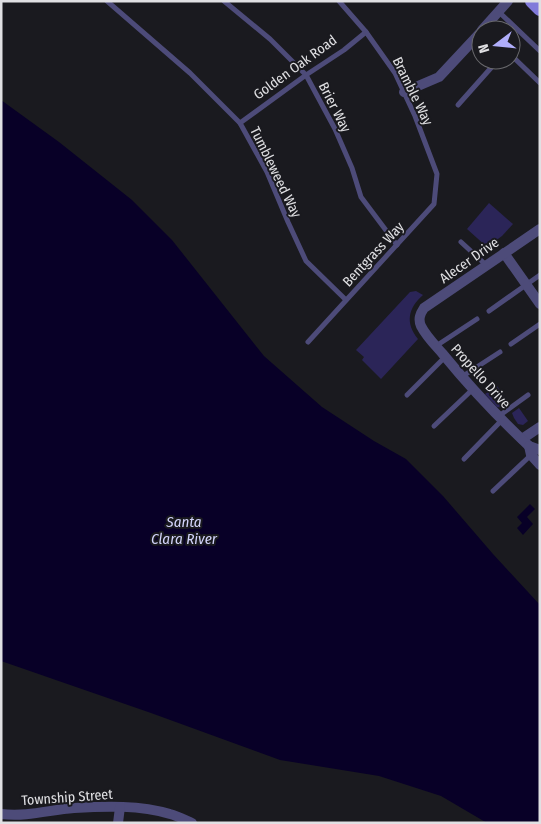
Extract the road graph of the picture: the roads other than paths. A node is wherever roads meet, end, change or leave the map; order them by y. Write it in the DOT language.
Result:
graph roads {
  1 [pos="107,1"];
  2 [pos="224,1"];
  3 [pos="339,1"];
  4 [pos="508,1"];
  5 [pos="532,1"];
  6 [pos="540,9"];
  7 [pos="499,12"];
  8 [pos="492,20"];
  9 [pos="366,32"];
  10 [pos="471,43"];
  11 [pos="540,50"];
  12 [pos="521,65"];
  13 [pos="489,70"];
  14 [pos="306,75"];
  15 [pos="540,83"];
  16 [pos="404,92"];
  17 [pos="458,104"];
  18 [pos="240,124"];
  19 [pos="437,174"];
  20 [pos="540,229"];
  21 [pos="461,242"];
  22 [pos="397,245"];
  23 [pos="504,253"];
  24 [pos="486,265"];
  25 [pos="540,275"];
  26 [pos="526,284"];
  27 [pos="346,300"];
  28 [pos="540,304"];
  29 [pos="489,311"];
  30 [pos="419,319"];
  31 [pos="477,319"];
  32 [pos="540,324"];
  33 [pos="308,342"];
  34 [pos="511,344"];
  35 [pos="436,346"];
  36 [pos="500,352"];
  37 [pos="445,357"];
  38 [pos="462,377"];
  39 [pos="473,389"];
  40 [pos="407,394"];
  41 [pos="528,395"];
  42 [pos="500,418"];
  43 [pos="434,426"];
  44 [pos="540,427"];
  45 [pos="530,448"];
  46 [pos="464,459"];
  47 [pos="540,465"];
  48 [pos="493,491"];
  49 [pos="120,807"];
  50 [pos="1,814"];
  51 [pos="33,819"];
  52 [pos="118,823"];
  53 [pos="192,823"];
  1 -- 18 [label="lane, Tumbleweed Way"];
  2 -- 14 [label="lane, Brier Way"];
  3 -- 9 [label="lane, Bramble Way"];
  4 -- 7 [label="street"];
  5 -- 6 [label="main road"];
  7 -- 8 [label="street"];
  7 -- 11 [label="lane"];
  9 -- 14 [label="lane, Golden Oak Road"];
  9 -- 16 [label="lane, Bramble Way"];
  10 -- 16 [label="street"];
  12 -- 15 [label="lane"];
  13 -- 17 [label="lane"];
  14 -- 18 [label="lane, Golden Oak Road"];
  14 -- 22 [label="lane, Brier Way"];
  16 -- 19 [label="lane, Bramble Way"];
  18 -- 27 [label="lane, Tumbleweed Way"];
  19 -- 22 [label="lane, Bentgrass Way"];
  20 -- 23 [label="street, Alecer Drive"];
  21 -- 24 [label="lane"];
  22 -- 27 [label="lane, Bentgrass Way"];
  23 -- 24 [label="street, Alecer Drive"];
  23 -- 26 [label="street"];
  24 -- 30 [label="street, Alecer Drive"];
  25 -- 26 [label="lane"];
  26 -- 28 [label="street"];
  26 -- 29 [label="lane"];
  27 -- 33 [label="lane, Bentgrass Way"];
  30 -- 35 [label="street, Propello Drive"];
  31 -- 35 [label="lane"];
  32 -- 34 [label="lane"];
  35 -- 37 [label="street, Propello Drive"];
  36 -- 38 [label="lane"];
  37 -- 38 [label="street, Propello Drive"];
  37 -- 40 [label="lane"];
  38 -- 39 [label="street, Propello Drive"];
  39 -- 42 [label="street, Propello Drive"];
  39 -- 43 [label="lane"];
  41 -- 42 [label="lane"];
  42 -- 45 [label="street, Propello Drive"];
  42 -- 46 [label="lane"];
  44 -- 45 [label="street"];
  45 -- 47 [label="street, Propello Drive"];
  45 -- 48 [label="lane"];
  49 -- 51 [label="street, Township Street"];
  49 -- 52 [label="street"];
  49 -- 53 [label="street, Township Street"];
  50 -- 51 [label="street, Township Street"];
}
